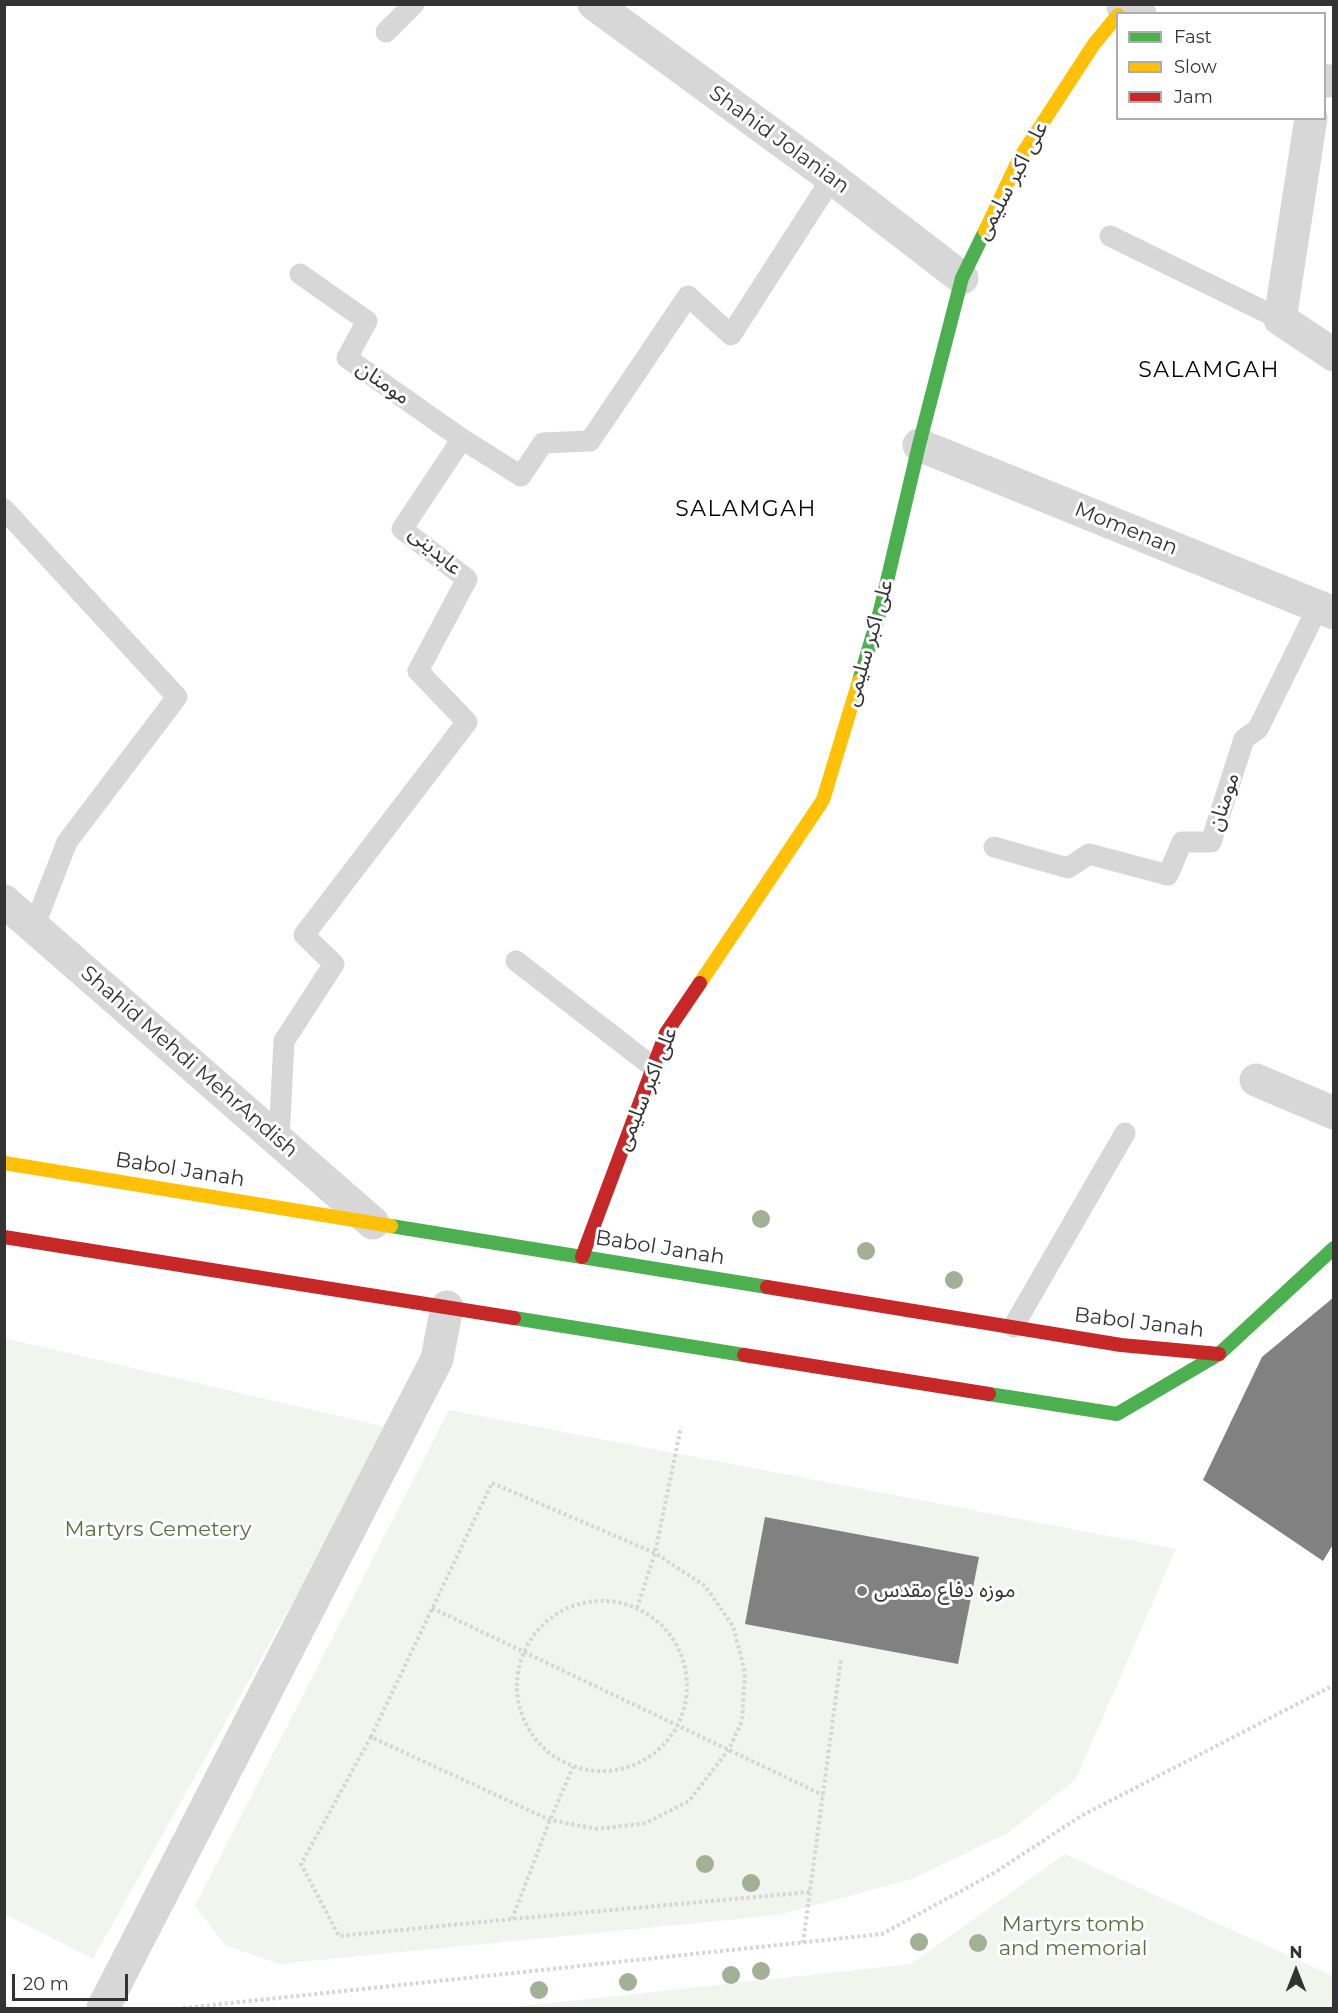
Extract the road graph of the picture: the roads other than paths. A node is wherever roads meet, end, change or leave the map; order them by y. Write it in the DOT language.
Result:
graph roads {
  1 [pos="414,4"];
  2 [pos="594,4"];
  3 [pos="1116,21"];
  4 [pos="386,32"];
  5 [pos="1311,120"];
  6 [pos="832,178"];
  7 [pos="1110,236"];
  8 [pos="300,274"];
  9 [pos="962,278"];
  10 [pos="1280,319"];
  11 [pos="1334,356"];
  12 [pos="462,439"];
  13 [pos="919,445"];
  14 [pos="4,510"];
  15 [pos="1326,610"];
  16 [pos="994,847"];
  17 [pos="4,901"];
  18 [pos="34,927"];
  19 [pos="516,961"];
  20 [pos="653,1067"];
  21 [pos="1256,1080"];
  22 [pos="1334,1113"];
  23 [pos="1125,1133"];
  24 [pos="279,1140"];
  25 [pos="4,1163"];
  26 [pos="373,1223"];
  27 [pos="4,1237"];
  28 [pos="1334,1248"];
  29 [pos="582,1257"];
  30 [pos="447,1307"];
  31 [pos="1013,1327"];
  32 [pos="1219,1354"];
  33 [pos="103,2008"];
  1 -- 4 [label="lane"];
  2 -- 6 [label="street, Shahid Jolanian"];
  3 -- 9 [label="street, علی اکبر سلیمی"];
  5 -- 10 [label="street"];
  6 -- 9 [label="street, Shahid Jolanian"];
  6 -- 12 [label="lane"];
  7 -- 10 [label="lane"];
  8 -- 12 [label="lane, مومنان"];
  9 -- 13 [label="street, علی اکبر سلیمی"];
  10 -- 11 [label="street"];
  12 -- 24 [label="lane, عابدینی"];
  13 -- 15 [label="street, Momenan"];
  13 -- 20 [label="street, علی اکبر سلیمی"];
  14 -- 18 [label="lane"];
  15 -- 16 [label="lane, مومنان"];
  17 -- 18 [label="street, Shahid Mehdi MehrAndish"];
  18 -- 24 [label="street, Shahid Mehdi MehrAndish"];
  19 -- 20 [label="lane"];
  20 -- 29 [label="street, علی اکبر سلیمی"];
  21 -- 22 [label="street"];
  23 -- 31 [label="lane"];
  24 -- 26 [label="street, Shahid Mehdi MehrAndish"];
  25 -- 26 [label="street, Babol Janah"];
  26 -- 29 [label="street, Babol Janah"];
  27 -- 30 [label="street, Babol Janah"];
  28 -- 32 [label="street"];
  29 -- 31 [label="street, Babol Janah"];
  30 -- 32 [label="street, Babol Janah"];
  30 -- 33 [label="street"];
  31 -- 32 [label="street, Babol Janah"];
}
